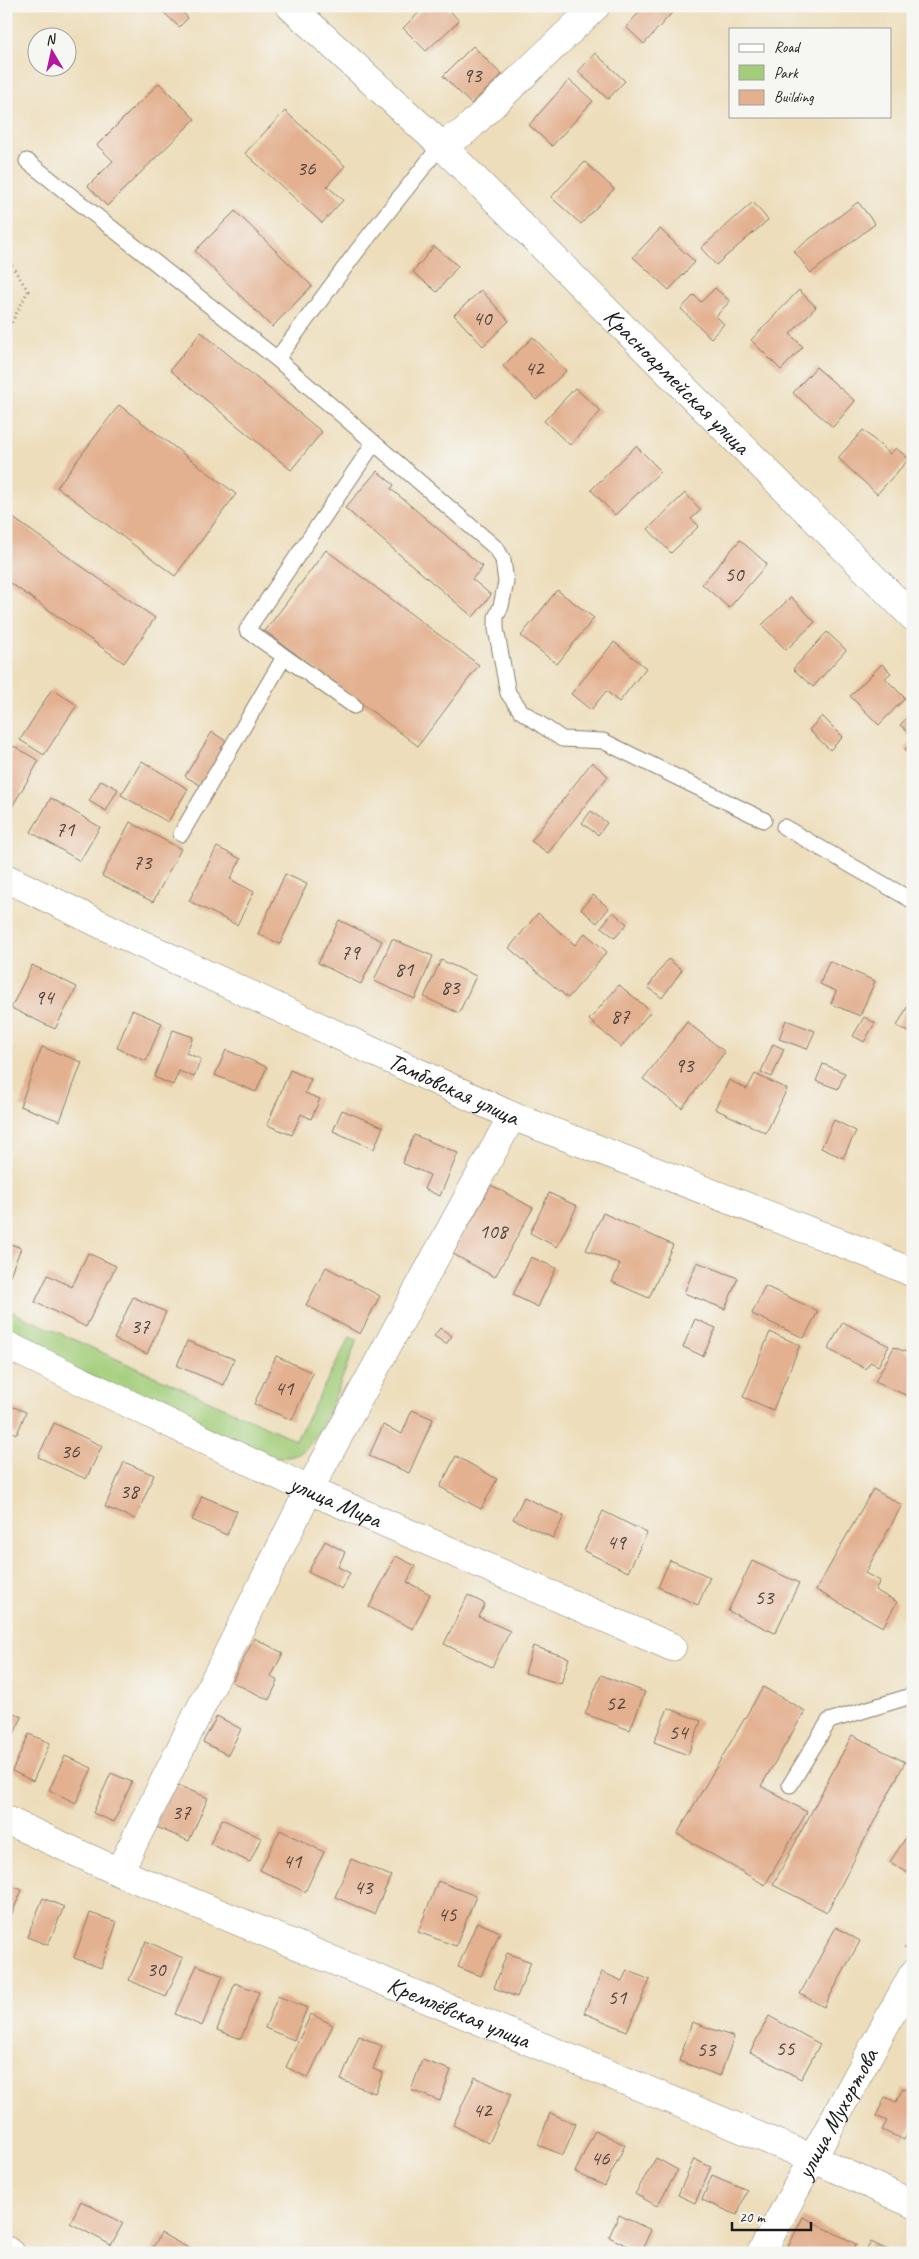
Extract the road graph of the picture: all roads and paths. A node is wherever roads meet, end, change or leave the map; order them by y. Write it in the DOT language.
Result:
graph roads {
  1 [pos="290,6"];
  2 [pos="596,6"];
  3 [pos="441,145"];
  4 [pos="27,161"];
  5 [pos="6,257"];
  6 [pos="6,333"];
  7 [pos="277,359"];
  8 [pos="374,443"];
  9 [pos="913,617"];
  10 [pos="284,657"];
  11 [pos="354,706"];
  12 [pos="764,820"];
  13 [pos="784,827"];
  14 [pos="180,834"];
  15 [pos="6,878"];
  16 [pos="913,901"];
  17 [pos="512,1116"];
  18 [pos="913,1273"];
  19 [pos="6,1345"];
  20 [pos="309,1490"];
  21 [pos="672,1647"];
  22 [pos="913,1697"];
  23 [pos="790,1786"];
  24 [pos="6,1820"];
  25 [pos="119,1872"];
  26 [pos="913,1974"];
  27 [pos="812,2158"];
  28 [pos="913,2204"];
  29 [pos="6,2250"];
  30 [pos="11,2253"];
  31 [pos="761,2253"];
  1 -- 3 [label="street, Красноармейская улица"];
  2 -- 3 [label="street"];
  3 -- 7 [label="lane"];
  3 -- 9 [label="street, Красноармейская улица"];
  4 -- 7 [label="lane"];
  5 -- 6 [label="path"];
  7 -- 8 [label="lane"];
  8 -- 10 [label="lane"];
  8 -- 12 [label="lane"];
  10 -- 11 [label="lane"];
  10 -- 14 [label="lane"];
  13 -- 16 [label="lane"];
  15 -- 17 [label="street, Тамбовская улица"];
  17 -- 18 [label="street, Тамбовская улица"];
  17 -- 20 [label="street"];
  19 -- 20 [label="street, улица Мира"];
  20 -- 21 [label="street, улица Мира"];
  20 -- 25 [label="street"];
  22 -- 23 [label="lane"];
  24 -- 25 [label="street, Кремлёвская улица"];
  25 -- 27 [label="street, Кремлёвская улица"];
  26 -- 27 [label="street, улица Мухортова"];
  27 -- 28 [label="street, Кремлёвская улица"];
  27 -- 31 [label="street, улица Мухортова"];
  29 -- 30 [label="street"];
}
